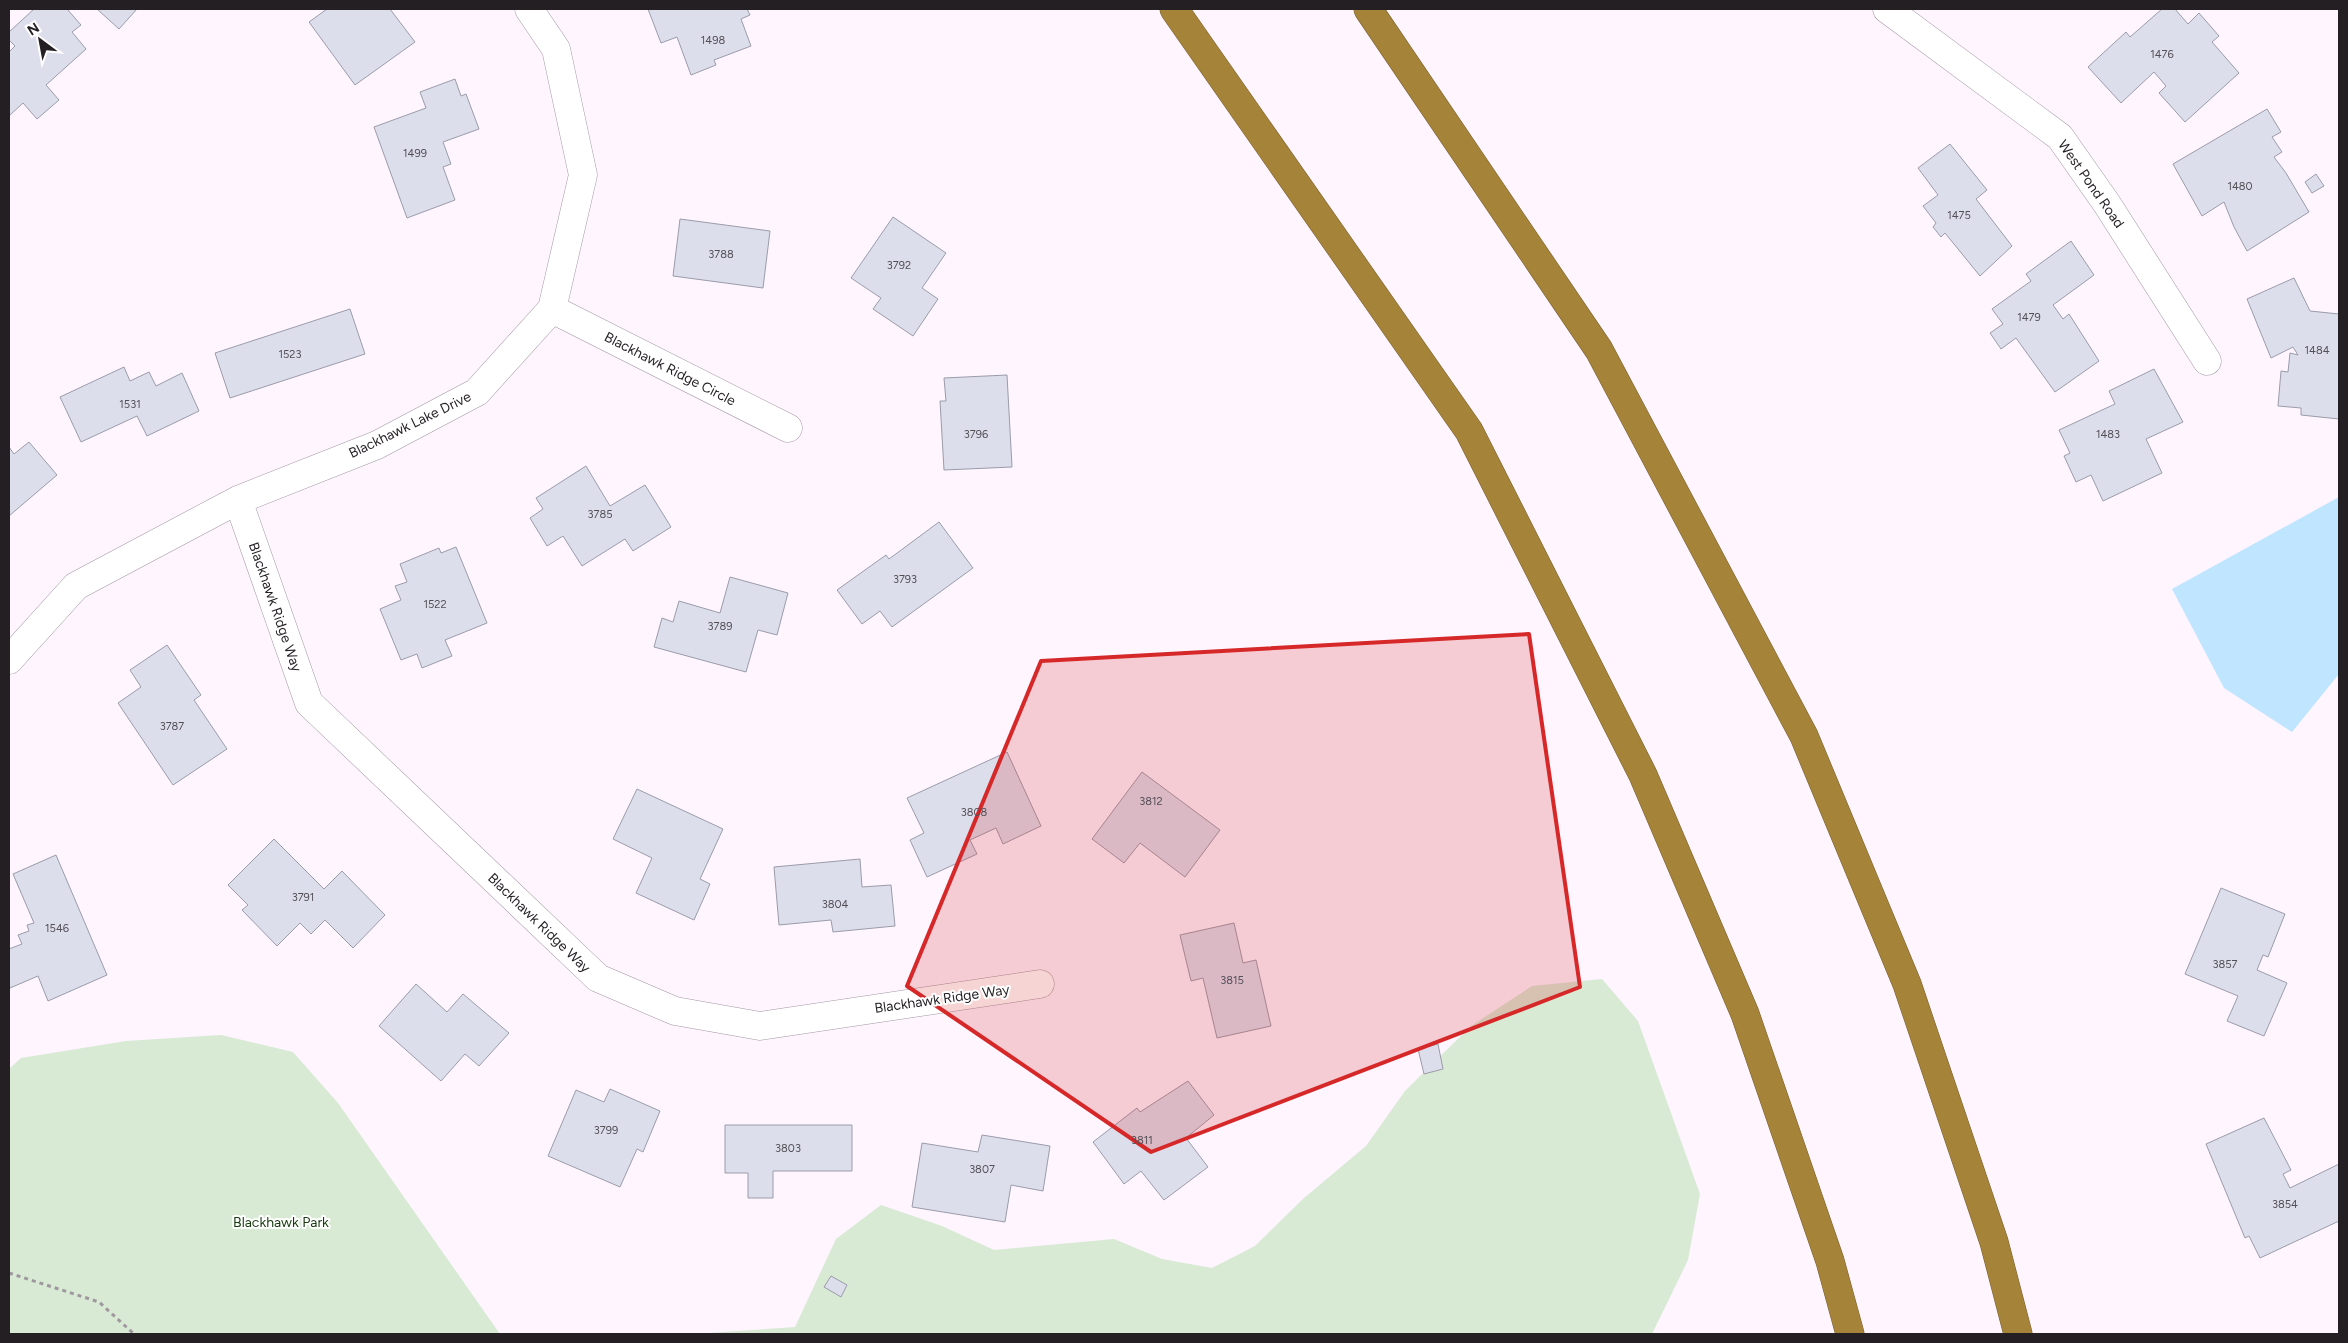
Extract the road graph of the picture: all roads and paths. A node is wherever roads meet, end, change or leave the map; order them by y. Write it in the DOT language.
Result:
graph roads {
  1 [pos="529,9"];
  2 [pos="1174,9"];
  3 [pos="1368,9"];
  4 [pos="1887,9"];
  5 [pos="552,309"];
  6 [pos="2207,361"];
  7 [pos="788,428"];
  8 [pos="238,500"];
  9 [pos="9,660"];
  10 [pos="1040,984"];
  11 [pos="9,1273"];
  12 [pos="134,1334"];
  13 [pos="1850,1334"];
  14 [pos="2018,1334"];
  1 -- 5 [label="street, Blackhawk Lake Drive"];
  2 -- 13 [label="highway"];
  3 -- 14 [label="highway"];
  4 -- 6 [label="street, West Pond Road"];
  5 -- 7 [label="street, Blackhawk Ridge Circle"];
  5 -- 8 [label="street, Blackhawk Lake Drive"];
  8 -- 9 [label="street, Blackhawk Lake Drive"];
  8 -- 10 [label="street, Blackhawk Ridge Way"];
  11 -- 12 [label="path"];
}
